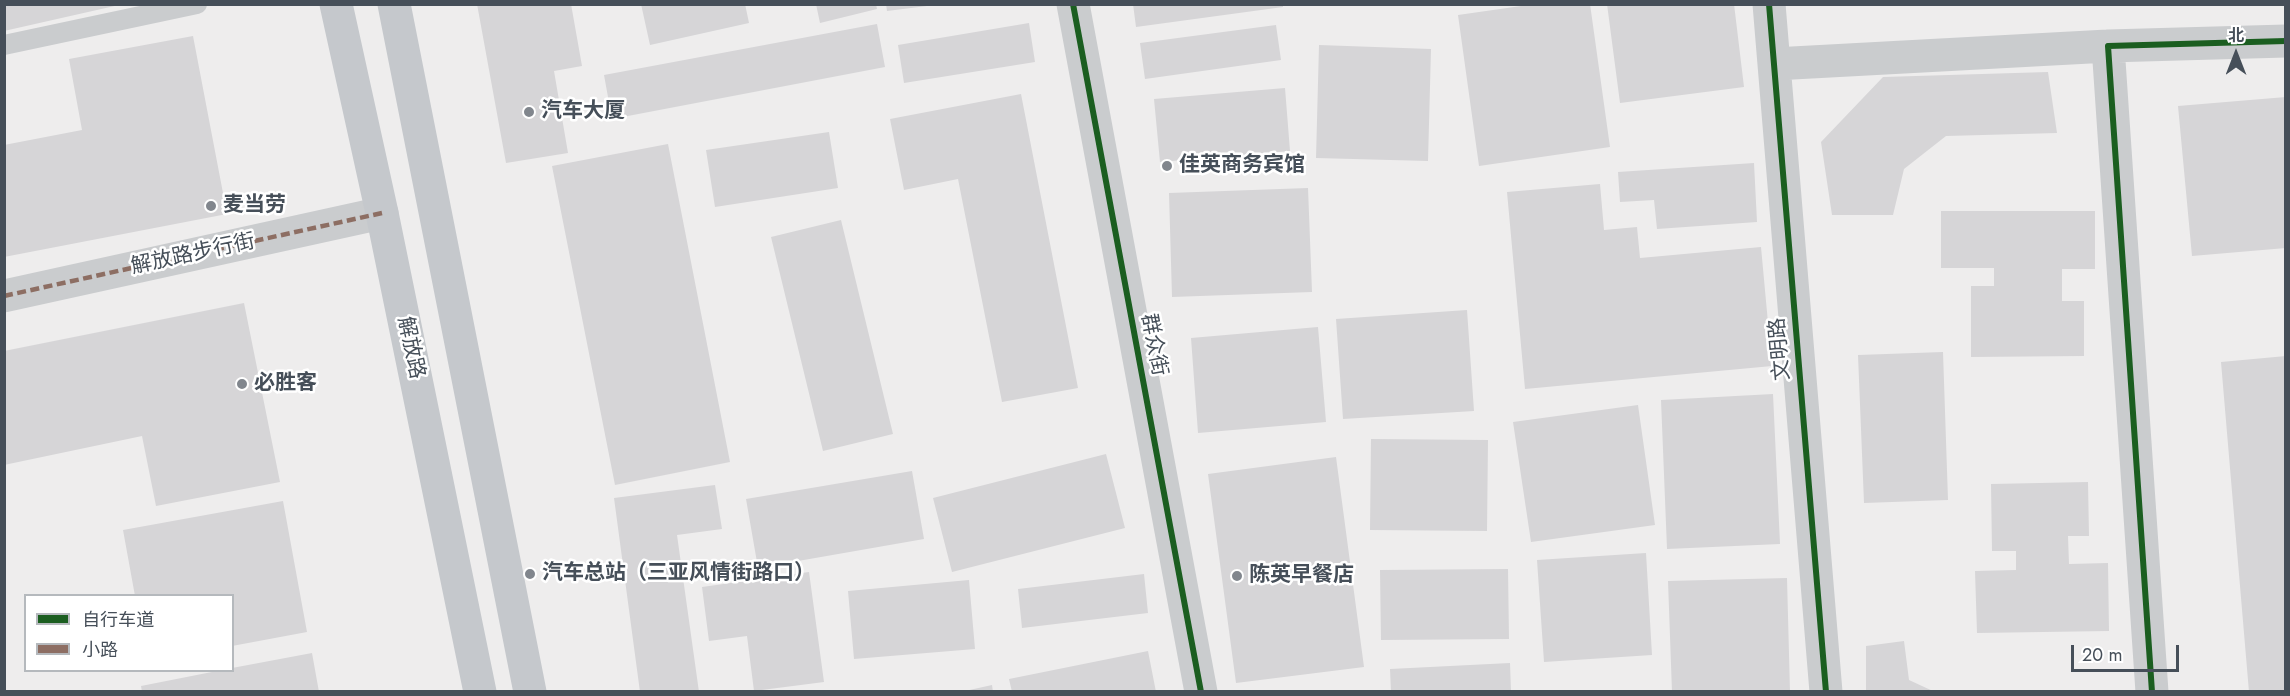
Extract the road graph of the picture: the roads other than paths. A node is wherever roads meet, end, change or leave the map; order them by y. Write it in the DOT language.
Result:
graph roads {
  1 [pos="197,4"];
  2 [pos="336,4"];
  3 [pos="394,4"];
  4 [pos="1073,4"];
  5 [pos="1769,4"];
  6 [pos="2286,41"];
  7 [pos="4,45"];
  8 [pos="2108,46"];
  9 [pos="1774,64"];
  10 [pos="382,213"];
  11 [pos="4,296"];
  12 [pos="480,692"];
  13 [pos="530,692"];
  14 [pos="1201,692"];
  15 [pos="1826,692"];
  16 [pos="2152,692"];
  1 -- 7 [label="lane"];
  2 -- 10 [label="main road, 解放路"];
  3 -- 13 [label="main road"];
  4 -- 14 [label="street, 群众街"];
  5 -- 9 [label="street, 文明路"];
  6 -- 8 [label="street"];
  8 -- 9 [label="street"];
  8 -- 16 [label="street"];
  9 -- 15 [label="street, 文明路"];
  10 -- 11 [label="street, 解放路步行街"];
  10 -- 12 [label="main road, 解放路"];
}
